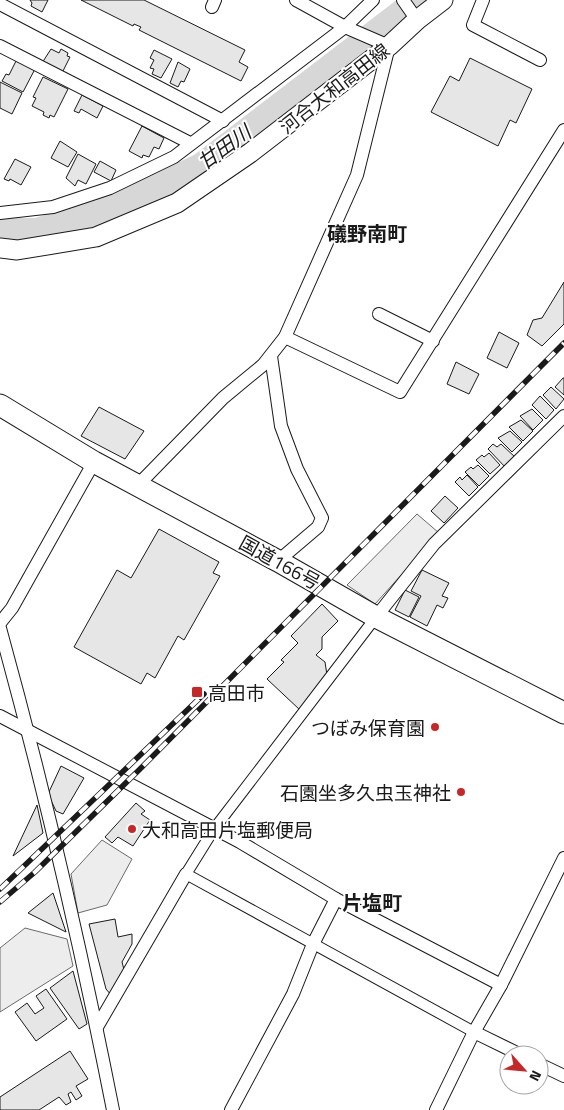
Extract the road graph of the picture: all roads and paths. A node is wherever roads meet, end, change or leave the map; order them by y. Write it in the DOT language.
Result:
graph roads {
  1 [pos="296,0"];
  2 [pos="373,0"];
  3 [pos="403,0"];
  4 [pos="443,0"];
  5 [pos="483,0"];
  6 [pos="0,4"];
  7 [pos="414,16"];
  8 [pos="349,29"];
  9 [pos="382,43"];
  10 [pos="0,46"];
  11 [pos="540,60"];
  12 [pos="224,121"];
  13 [pos="564,130"];
  14 [pos="190,143"];
  15 [pos="0,213"];
  16 [pos="0,248"];
  17 [pos="379,314"];
  18 [pos="285,337"];
  19 [pos="433,341"];
  20 [pos="271,356"];
  21 [pos="2,406"];
  22 [pos="564,416"];
  23 [pos="94,462"];
  24 [pos="139,484"];
  25 [pos="278,561"];
  26 [pos="376,617"];
  27 [pos="0,623"];
  28 [pos="0,628"];
  29 [pos="564,713"];
  30 [pos="0,716"];
  31 [pos="28,730"];
  32 [pos="214,829"];
  33 [pos="564,858"];
  34 [pos="186,874"];
  35 [pos="336,899"];
  36 [pos="313,944"];
  37 [pos="500,984"];
  38 [pos="97,1027"];
  39 [pos="474,1032"];
  40 [pos="501,1045"];
  41 [pos="549,1069"];
  42 [pos="564,1076"];
  43 [pos="113,1110"];
  44 [pos="231,1110"];
  45 [pos="436,1110"];
  1 -- 8 [label="street"];
  2 -- 8 [label="street"];
  3 -- 7 [label="street"];
  4 -- 7 [label="main road, 河合大和高田線"];
  5 -- 11 [label="street"];
  6 -- 12 [label="street"];
  7 -- 9 [label="main road, 河合大和高田線"];
  8 -- 9 [label="street"];
  8 -- 12 [label="street"];
  9 -- 16 [label="main road, 河合大和高田線"];
  9 -- 18 [label="street"];
  10 -- 14 [label="street"];
  12 -- 14 [label="street"];
  13 -- 19 [label="street"];
  14 -- 15 [label="street"];
  17 -- 19 [label="street"];
  18 -- 19 [label="street"];
  18 -- 20 [label="street"];
  20 -- 24 [label="street"];
  20 -- 25 [label="street"];
  21 -- 23 [label="highway, 国道166号"];
  22 -- 26 [label="street"];
  23 -- 24 [label="highway, 国道166号"];
  23 -- 27 [label="street"];
  24 -- 25 [label="highway, 国道166号"];
  25 -- 26 [label="highway, 国道166号"];
  26 -- 29 [label="highway, 国道166号"];
  26 -- 32 [label="street"];
  28 -- 31 [label="street"];
  30 -- 31 [label="street"];
  31 -- 32 [label="street"];
  31 -- 38 [label="street"];
  32 -- 34 [label="street"];
  32 -- 35 [label="street"];
  33 -- 37 [label="street"];
  34 -- 36 [label="street"];
  34 -- 38 [label="street"];
  35 -- 36 [label="street"];
  35 -- 37 [label="street"];
  36 -- 39 [label="street"];
  36 -- 44 [label="street"];
  37 -- 39 [label="street"];
  38 -- 43 [label="street"];
  39 -- 40 [label="street"];
  39 -- 45 [label="street"];
  41 -- 42 [label="street"];
}
